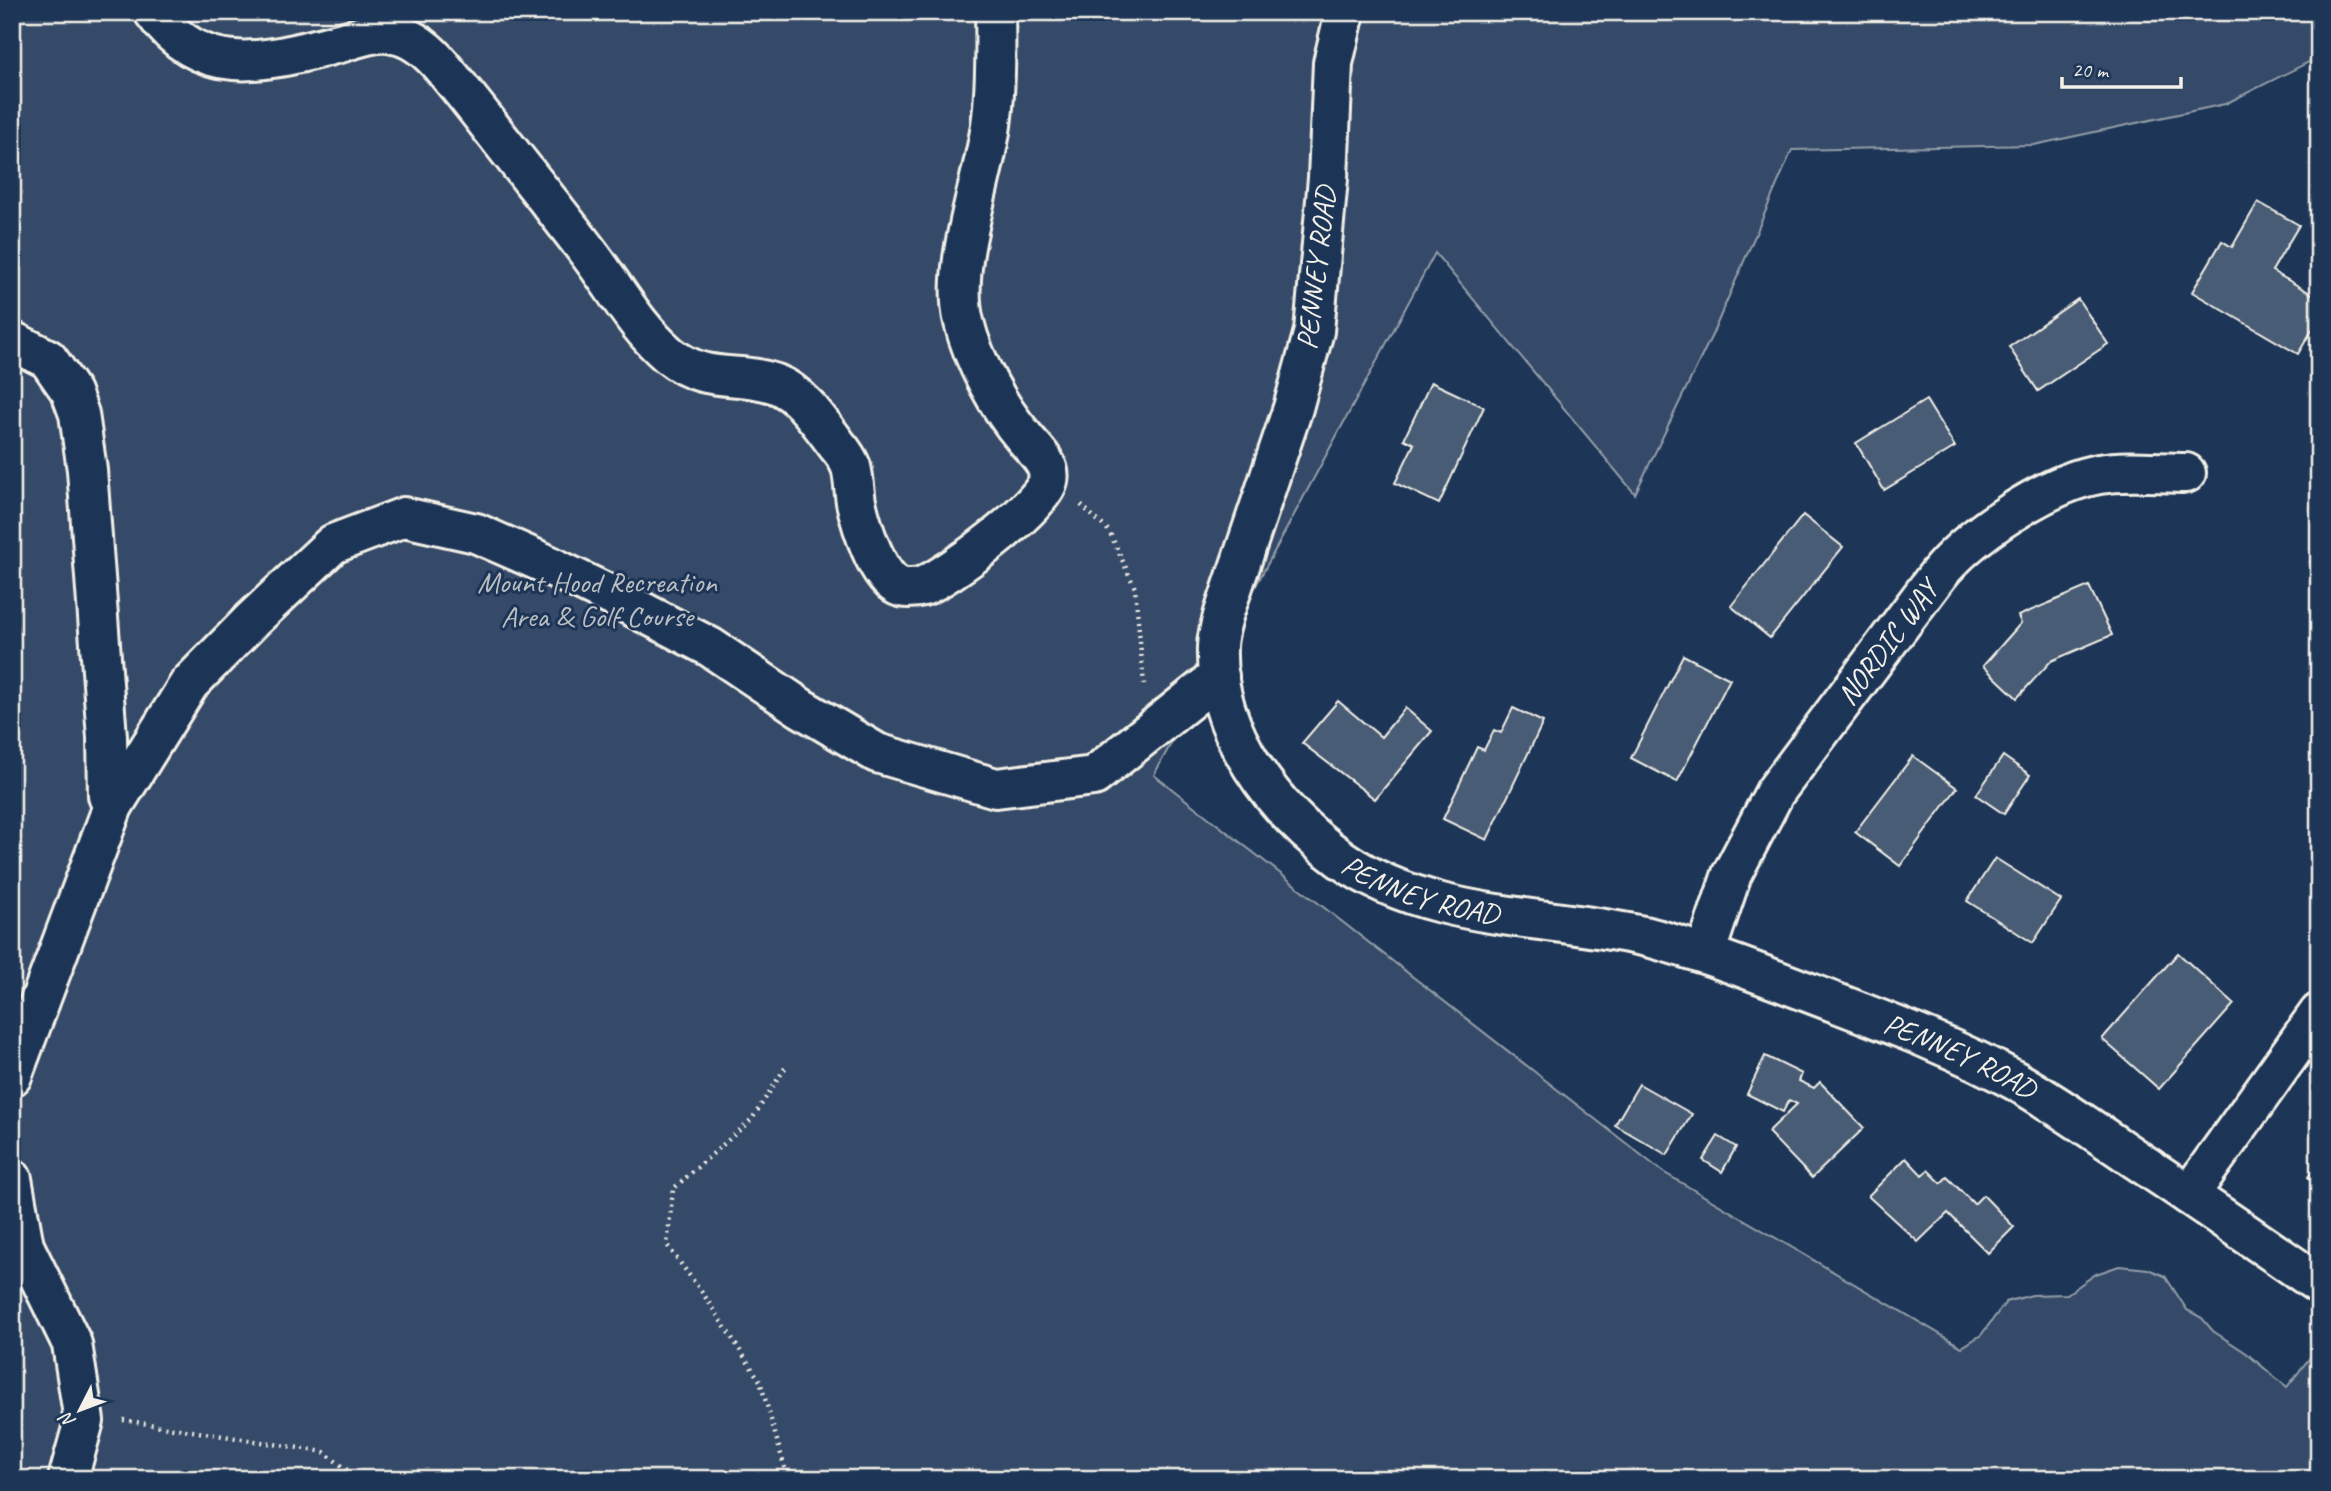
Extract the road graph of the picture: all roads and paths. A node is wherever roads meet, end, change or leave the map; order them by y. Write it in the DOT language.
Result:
graph roads {
  1 [pos="154,12"];
  2 [pos="995,12"];
  3 [pos="1345,12"];
  4 [pos="12,341"];
  5 [pos="2186,472"];
  6 [pos="1049,476"];
  7 [pos="1219,676"];
  8 [pos="1135,743"];
  9 [pos="113,806"];
  10 [pos="1704,954"];
  11 [pos="2319,1013"];
  12 [pos="785,1068"];
  13 [pos="12,1076"];
  14 [pos="12,1179"];
  15 [pos="2189,1195"];
  16 [pos="2319,1284"];
  17 [pos="168,1429"];
  18 [pos="68,1479"];
  19 [pos="359,1479"];
  20 [pos="788,1479"];
  1 -- 6 [label="street"];
  2 -- 6 [label="street"];
  3 -- 7 [label="street, PENNEY ROAD"];
  4 -- 9 [label="street"];
  5 -- 10 [label="street, NORDIC WAY"];
  6 -- 8 [label="path"];
  7 -- 8 [label="street"];
  7 -- 10 [label="street, PENNEY ROAD"];
  8 -- 9 [label="street"];
  9 -- 13 [label="street"];
  10 -- 15 [label="street, PENNEY ROAD"];
  11 -- 15 [label="street"];
  12 -- 20 [label="path"];
  14 -- 18 [label="street"];
  15 -- 16 [label="street, PENNEY ROAD"];
  17 -- 19 [label="path"];
}
